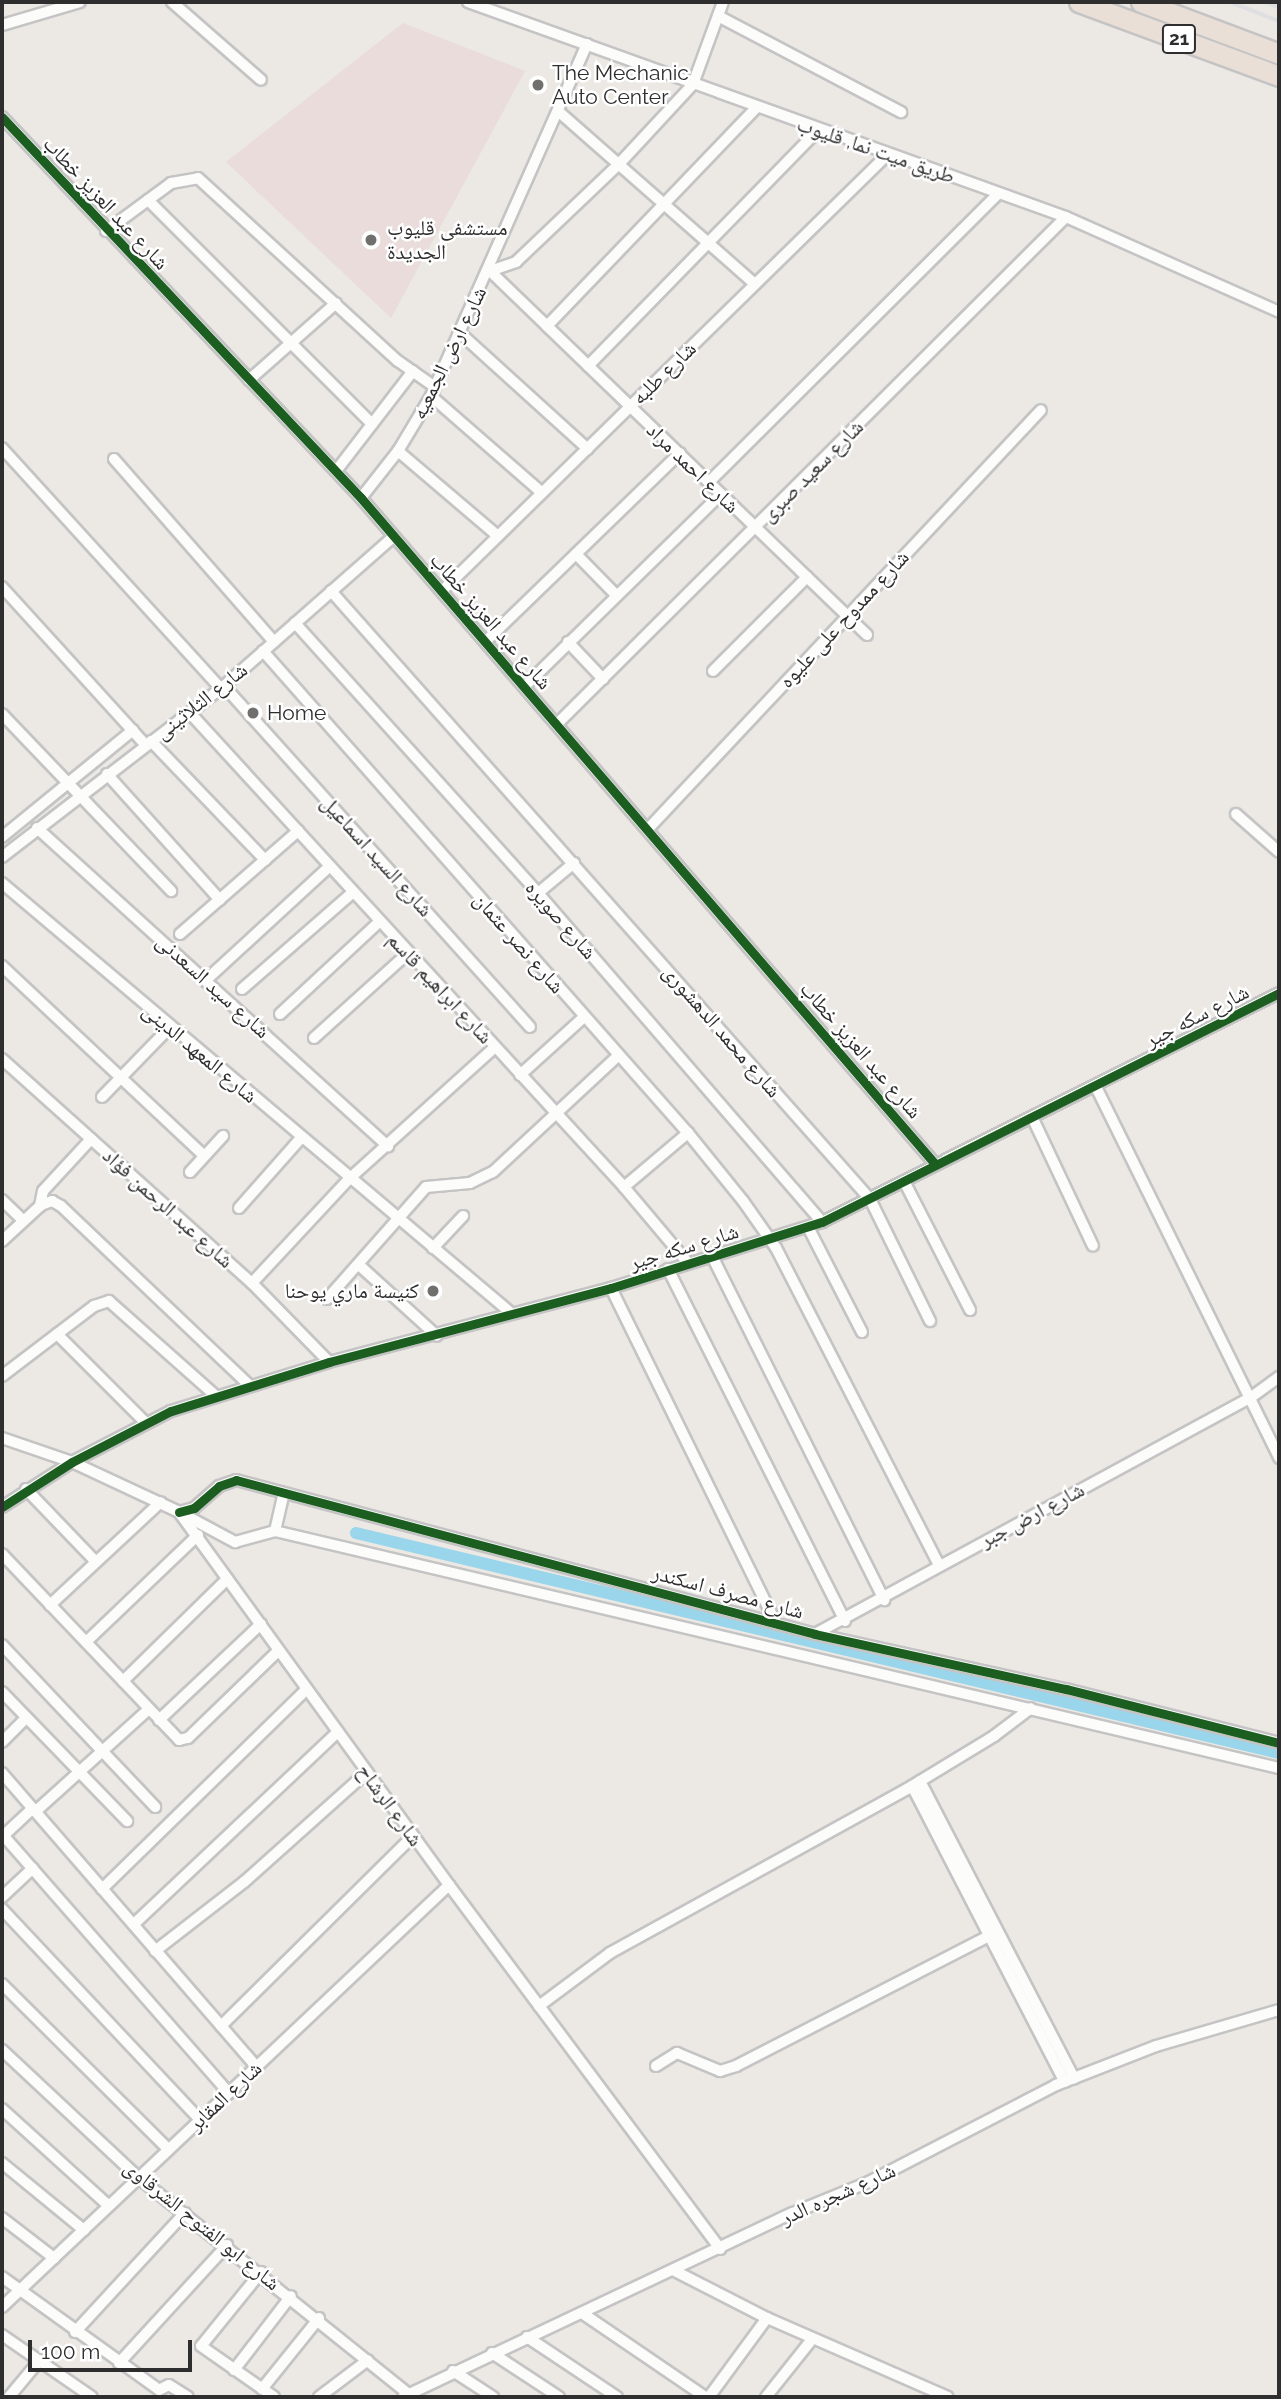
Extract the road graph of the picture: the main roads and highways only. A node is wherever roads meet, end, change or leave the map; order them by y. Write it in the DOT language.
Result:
graph roads {
  1 [pos="1079,2"];
  2 [pos="1141,2"];
  3 [pos="1279,54"];
  4 [pos="1279,76"];
  1 -- 4 [label="highway, 21"];
  2 -- 3 [label="highway, 21"];
}
